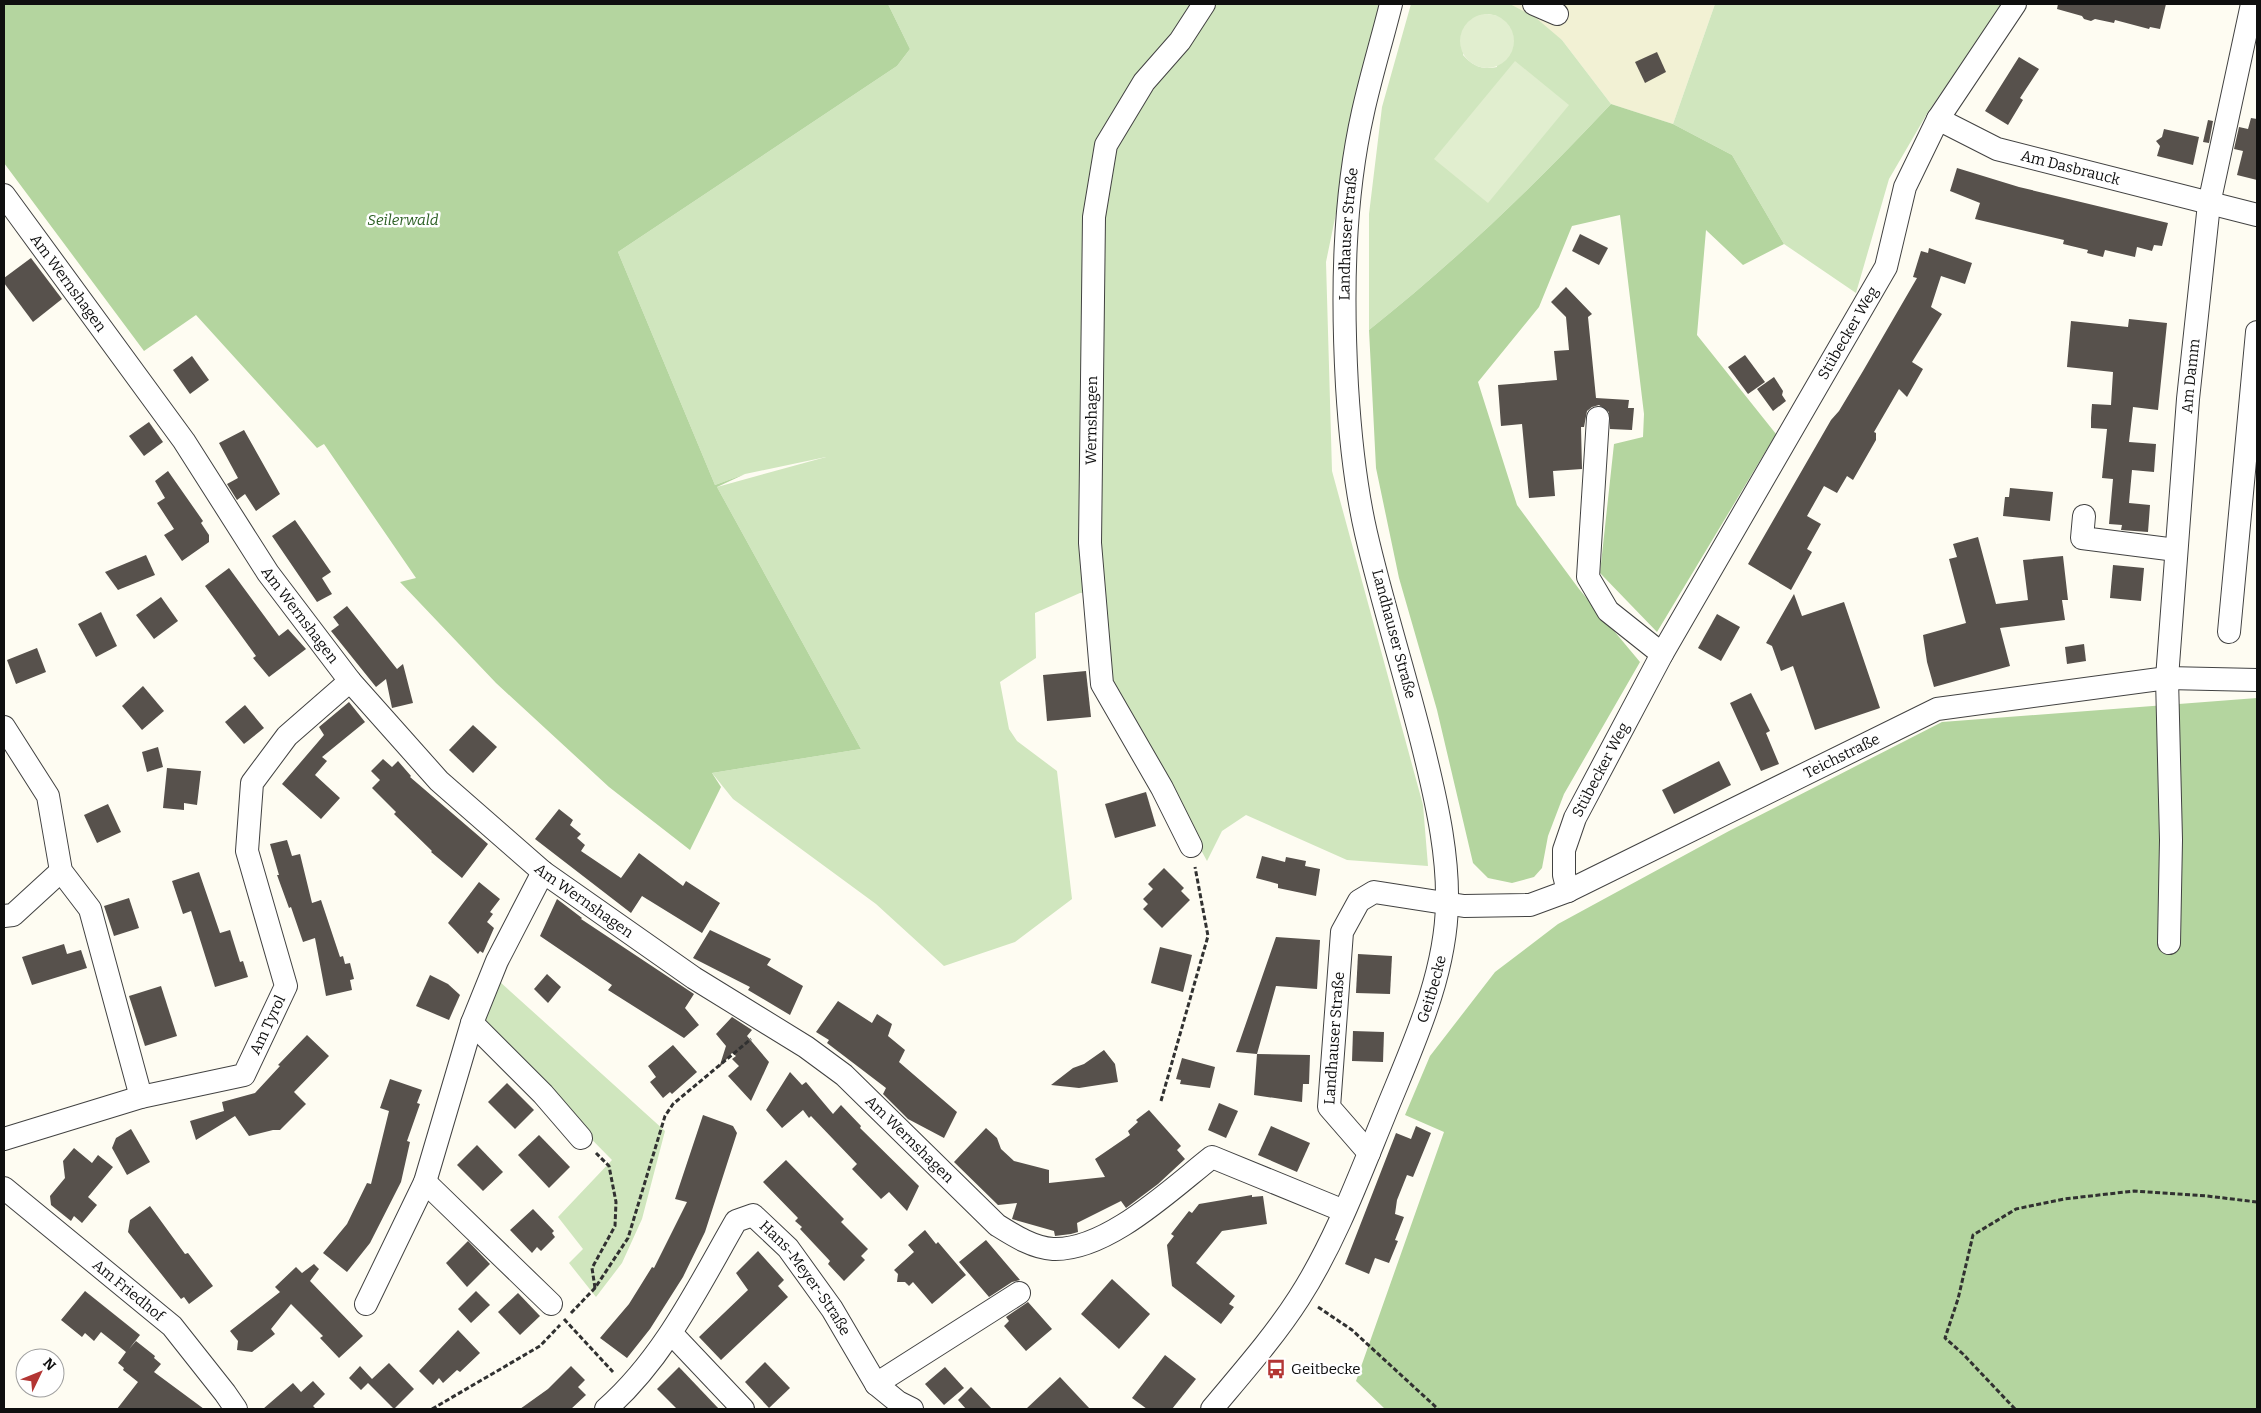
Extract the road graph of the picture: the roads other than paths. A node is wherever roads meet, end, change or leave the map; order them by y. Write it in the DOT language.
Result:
graph roads {
  1 [pos="1204,4"];
  2 [pos="1391,4"];
  3 [pos="1534,4"];
  4 [pos="2015,4"];
  5 [pos="2252,4"];
  6 [pos="1557,14"];
  7 [pos="1938,119"];
  8 [pos="4,195"];
  9 [pos="2209,204"];
  10 [pos="2257,215"];
  11 [pos="2257,332"];
  12 [pos="1598,418"];
  13 [pos="2084,516"];
  14 [pos="2176,550"];
  15 [pos="2229,632"];
  16 [pos="1662,654"];
  17 [pos="2167,678"];
  18 [pos="2257,680"];
  19 [pos="350,681"];
  20 [pos="4,727"];
  21 [pos="1191,846"];
  22 [pos="61,871"];
  23 [pos="543,872"];
  24 [pos="1568,891"];
  25 [pos="1447,905"];
  26 [pos="4,916"];
  27 [pos="2169,944"];
  28 [pos="472,1024"];
  29 [pos="141,1097"];
  30 [pos="581,1138"];
  31 [pos="4,1139"];
  32 [pos="1369,1153"];
  33 [pos="425,1182"];
  34 [pos="4,1188"];
  35 [pos="1344,1211"];
  36 [pos="1019,1293"];
  37 [pos="366,1304"];
  38 [pos="558,1312"];
  39 [pos="672,1334"];
  40 [pos="876,1384"];
  41 [pos="236,1409"];
  42 [pos="606,1409"];
  43 [pos="743,1409"];
  44 [pos="912,1409"];
  45 [pos="1212,1409"];
  1 -- 21 [label="street, Wernshagen"];
  2 -- 25 [label="street, Landhauser Straße"];
  3 -- 6 [label="street"];
  4 -- 7 [label="street, Stübecker Weg"];
  5 -- 9 [label="street"];
  7 -- 9 [label="street, Am Dasbrauck"];
  7 -- 16 [label="street, Stübecker Weg"];
  8 -- 19 [label="street, Am Wernshagen"];
  9 -- 10 [label="street, Am Dasbrauck"];
  9 -- 14 [label="street, Am Damm"];
  11 -- 15 [label="street"];
  12 -- 16 [label="street"];
  13 -- 14 [label="street"];
  14 -- 17 [label="street, Am Damm"];
  16 -- 24 [label="street, Stübecker Weg"];
  17 -- 18 [label="street, Teichstraße"];
  17 -- 24 [label="street, Teichstraße"];
  17 -- 27 [label="street, Am Damm"];
  19 -- 23 [label="street, Am Wernshagen"];
  19 -- 29 [label="street, Am Tyrol"];
  20 -- 22 [label="street"];
  22 -- 26 [label="street"];
  22 -- 29 [label="street"];
  23 -- 28 [label="street"];
  23 -- 35 [label="street, Am Wernshagen"];
  24 -- 25 [label="street, Teichstraße"];
  25 -- 32 [label="street, Geitbecke"];
  25 -- 32 [label="street, Landhauser Straße"];
  28 -- 30 [label="street"];
  28 -- 33 [label="street"];
  29 -- 31 [label="street, Am Tyrol"];
  32 -- 35 [label="street, Geitbecke"];
  33 -- 37 [label="street"];
  33 -- 38 [label="street"];
  34 -- 41 [label="street, Am Friedhof"];
  35 -- 45 [label="street, Geitbecke"];
  36 -- 40 [label="street"];
  39 -- 40 [label="street, Hans-Meyer-Straße"];
  39 -- 42 [label="street, Hans-Meyer-Straße"];
  39 -- 43 [label="street"];
  40 -- 44 [label="street, Hans-Meyer-Straße"];
}
